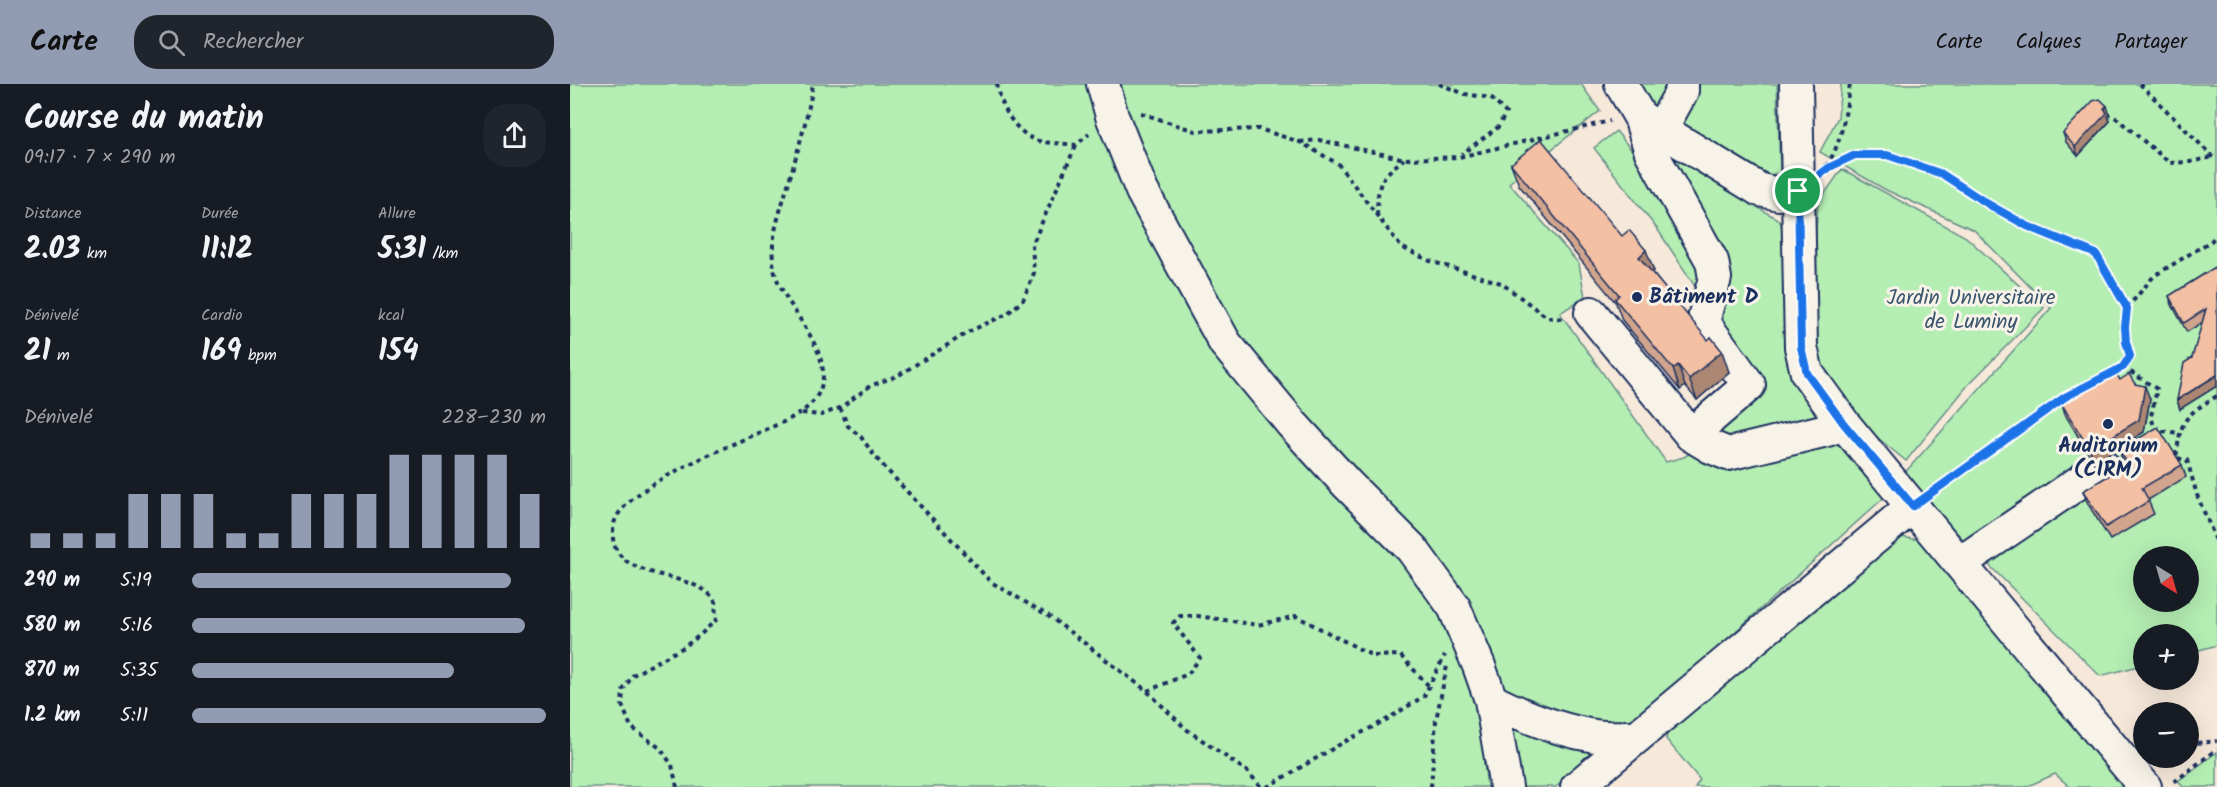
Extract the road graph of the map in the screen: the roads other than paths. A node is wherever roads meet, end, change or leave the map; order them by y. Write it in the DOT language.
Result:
graph roads {
  1 [pos="1103,84"];
  2 [pos="1621,84"];
  3 [pos="1682,84"];
  4 [pos="1796,84"];
  5 [pos="1650,123"];
  6 [pos="1798,191"];
  7 [pos="1591,313"];
  8 [pos="1844,424"];
  9 [pos="1691,435"];
  10 [pos="2111,483"];
  11 [pos="1913,506"];
  12 [pos="1960,563"];
  13 [pos="1491,700"];
  14 [pos="1637,737"];
  15 [pos="2160,784"];
  16 [pos="1506,787"];
  17 [pos="1577,787"];
  1 -- 13 [label="street"];
  2 -- 5 [label="street"];
  3 -- 5 [label="street"];
  4 -- 6 [label="street"];
  5 -- 6 [label="street"];
  5 -- 9 [label="street"];
  6 -- 8 [label="street"];
  7 -- 9 [label="street"];
  8 -- 9 [label="street"];
  8 -- 11 [label="street"];
  10 -- 12 [label="street"];
  11 -- 12 [label="street"];
  11 -- 14 [label="street"];
  12 -- 15 [label="street"];
  13 -- 14 [label="street"];
  13 -- 16 [label="street"];
  14 -- 17 [label="street"];
}
